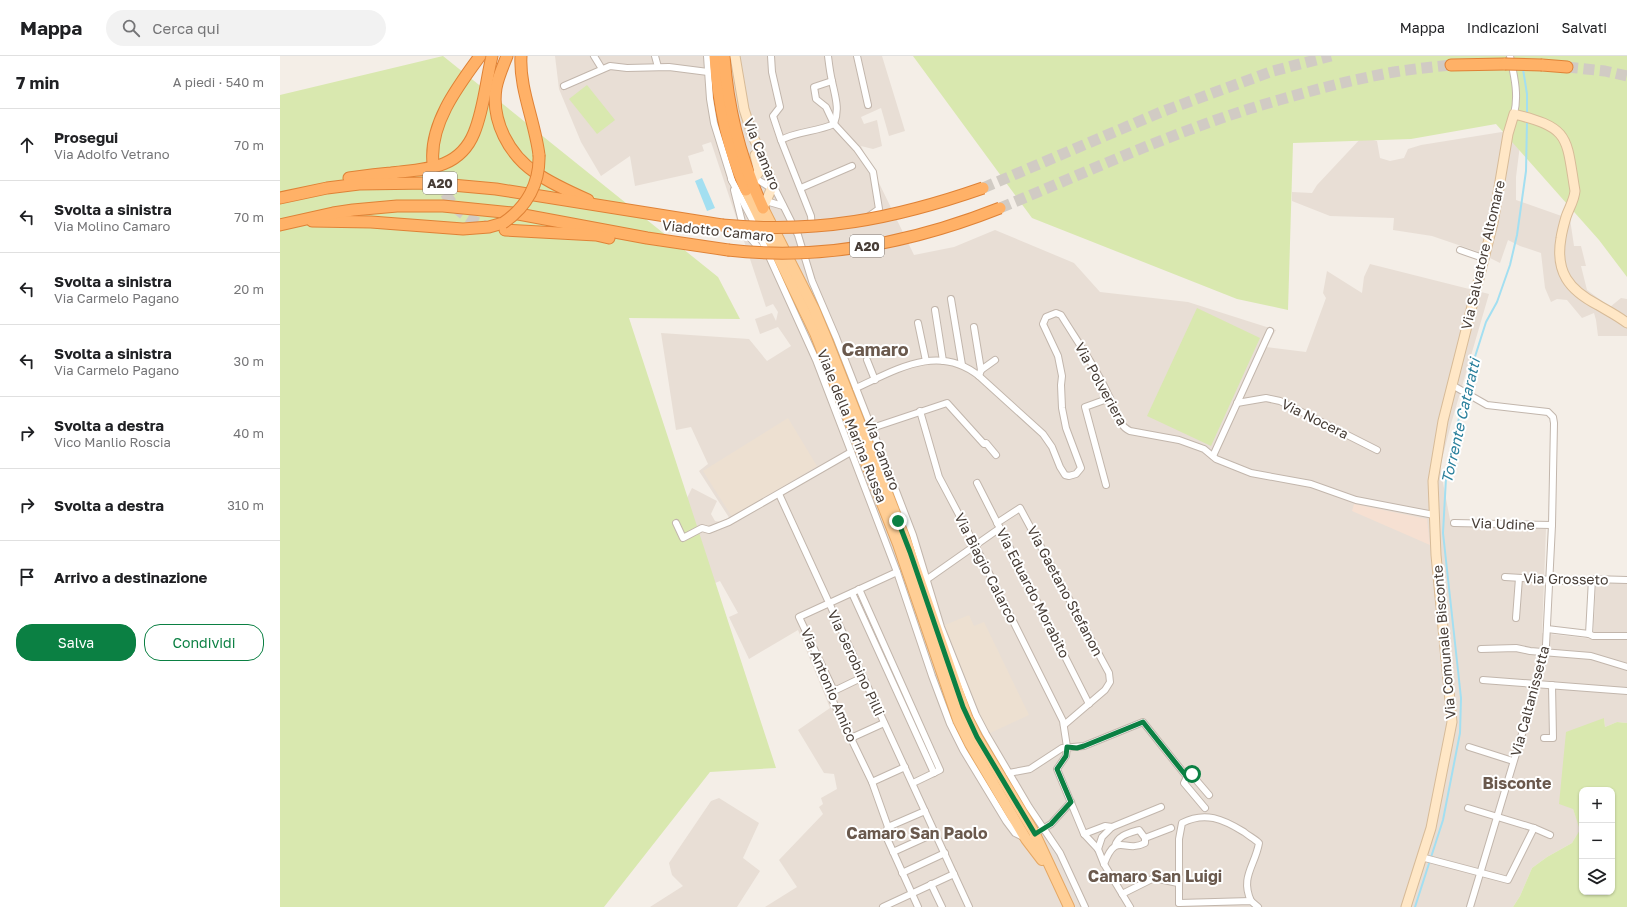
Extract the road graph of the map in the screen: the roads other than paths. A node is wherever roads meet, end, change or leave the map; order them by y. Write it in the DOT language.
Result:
graph roads {
  1 [pos="480,56"];
  2 [pos="492,56"];
  3 [pos="507,56"];
  4 [pos="521,56"];
  5 [pos="594,56"];
  6 [pos="656,56"];
  7 [pos="707,56"];
  8 [pos="715,56"];
  9 [pos="724,56"];
  10 [pos="734,56"];
  11 [pos="771,56"];
  12 [pos="828,56"];
  13 [pos="857,56"];
  14 [pos="1508,60"];
  15 [pos="1451,65"];
  16 [pos="658,67"];
  17 [pos="1567,67"];
  18 [pos="602,69"];
  19 [pos="708,72"];
  20 [pos="832,81"];
  21 [pos="564,86"];
  22 [pos="868,105"];
  23 [pos="1514,114"];
  24 [pos="834,124"];
  25 [pos="751,131"];
  26 [pos="781,140"];
  27 [pos="433,163"];
  28 [pos="852,166"];
  29 [pos="746,187"];
  30 [pos="774,188"];
  31 [pos="801,188"];
  32 [pos="983,188"];
  33 [pos="280,190"];
  34 [pos="280,198"];
  35 [pos="763,202"];
  36 [pos="599,206"];
  37 [pos="782,206"];
  38 [pos="1000,208"];
  39 [pos="300,220"];
  40 [pos="280,225"];
  41 [pos="504,226"];
  42 [pos="596,232"];
  43 [pos="1460,250"];
  44 [pos="1484,258"];
  45 [pos="776,273"];
  46 [pos="951,299"];
  47 [pos="935,310"];
  48 [pos="918,323"];
  49 [pos="1627,323"];
  50 [pos="974,327"];
  51 [pos="1270,331"];
  52 [pos="867,360"];
  53 [pos="995,360"];
  54 [pos="926,361"];
  55 [pos="943,361"];
  56 [pos="962,365"];
  57 [pos="980,373"];
  58 [pos="875,380"];
  59 [pos="1456,387"];
  60 [pos="856,388"];
  61 [pos="1110,398"];
  62 [pos="1237,403"];
  63 [pos="920,411"];
  64 [pos="872,428"];
  65 [pos="1377,450"];
  66 [pos="851,452"];
  67 [pos="996,455"];
  68 [pos="1213,456"];
  69 [pos="977,483"];
  70 [pos="1106,484"];
  71 [pos="779,494"];
  72 [pos="1434,515"];
  73 [pos="676,523"];
  74 [pos="1454,523"];
  75 [pos="1552,525"];
  76 [pos="998,526"];
  77 [pos="975,545"];
  78 [pos="897,572"];
  79 [pos="1505,577"];
  80 [pos="1519,578"];
  81 [pos="1592,579"];
  82 [pos="926,580"];
  83 [pos="1548,580"];
  84 [pos="1627,580"];
  85 [pos="859,589"];
  86 [pos="852,593"];
  87 [pos="829,603"];
  88 [pos="1516,618"];
  89 [pos="1547,629"];
  90 [pos="1589,634"];
  91 [pos="1627,636"];
  92 [pos="1481,649"];
  93 [pos="1544,652"];
  94 [pos="1627,667"];
  95 [pos="863,677"];
  96 [pos="1483,680"];
  97 [pos="1536,684"];
  98 [pos="1552,685"];
  99 [pos="834,691"];
  100 [pos="1627,691"];
  101 [pos="1089,704"];
  102 [pos="1066,722"];
  103 [pos="884,723"];
  104 [pos="851,738"];
  105 [pos="1544,738"];
  106 [pos="1067,747"];
  107 [pos="1469,747"];
  108 [pos="1513,761"];
  109 [pos="905,767"];
  110 [pos="934,773"];
  111 [pos="1009,773"];
  112 [pos="1187,777"];
  113 [pos="872,782"];
  114 [pos="913,783"];
  115 [pos="1209,795"];
  116 [pos="1071,802"];
  117 [pos="1161,807"];
  118 [pos="1205,808"];
  119 [pos="1468,808"];
  120 [pos="926,811"];
  121 [pos="1497,818"];
  122 [pos="888,827"];
  123 [pos="1112,827"];
  124 [pos="1044,828"];
  125 [pos="1171,828"];
  126 [pos="1534,828"];
  127 [pos="935,833"];
  128 [pos="1084,834"];
  129 [pos="1550,834"];
  130 [pos="1030,836"];
  131 [pos="1144,836"];
  132 [pos="1115,846"];
  133 [pos="1098,849"];
  134 [pos="893,852"];
  135 [pos="945,853"];
  136 [pos="1424,858"];
  137 [pos="1104,864"];
  138 [pos="902,872"];
  139 [pos="1481,873"];
  140 [pos="954,874"];
  141 [pos="1178,883"];
  142 [pos="931,884"];
  143 [pos="912,893"];
  144 [pos="1122,894"];
  145 [pos="1251,902"];
  146 [pos="892,905"];
  147 [pos="1177,905"];
  148 [pos="1218,905"];
  149 [pos="883,907"];
  150 [pos="918,907"];
  151 [pos="942,907"];
  152 [pos="969,907"];
  153 [pos="1070,907"];
  154 [pos="1085,907"];
  155 [pos="1130,907"];
  156 [pos="1258,907"];
  157 [pos="1406,907"];
  158 [pos="1470,907"];
  1 -- 27 [label="highway"];
  2 -- 33 [label="highway"];
  3 -- 36 [label="highway"];
  4 -- 41 [label="highway, bridge"];
  5 -- 18 [label="street"];
  6 -- 16 [label="street"];
  7 -- 19 [label="street"];
  8 -- 29 [label="highway"];
  9 -- 29 [label="highway"];
  10 -- 25 [label="street, Via Camaro"];
  11 -- 26 [label="street"];
  12 -- 20 [label="street"];
  13 -- 22 [label="street"];
  14 -- 15 [label="highway"];
  14 -- 17 [label="highway, bridge"];
  14 -- 23 [label="street"];
  16 -- 18 [label="street"];
  16 -- 19 [label="street"];
  18 -- 21 [label="street"];
  19 -- 29 [label="street"];
  20 -- 24 [label="street"];
  20 -- 24 [label="street"];
  23 -- 44 [label="street, Via Salvatore Altomare"];
  23 -- 49 [label="street"];
  24 -- 26 [label="street"];
  24 -- 31 [label="street"];
  25 -- 29 [label="street"];
  25 -- 30 [label="street, Via Camaro"];
  26 -- 31 [label="street"];
  28 -- 31 [label="street"];
  29 -- 30 [label="street"];
  29 -- 35 [label="highway"];
  29 -- 45 [label="street"];
  29 -- 45 [label="street"];
  29 -- 130 [label="main road, Viale della Marina Russa"];
  30 -- 35 [label="street"];
  30 -- 37 [label="street, Via Camaro"];
  32 -- 36 [label="highway, Viadotto Camaro / A20, bridge"];
  34 -- 36 [label="highway, A20"];
  35 -- 37 [label="street"];
  35 -- 130 [label="main road, Viale della Marina Russa"];
  37 -- 60 [label="street, Via Camaro"];
  38 -- 42 [label="highway, Viadotto Camaro / A20, bridge"];
  39 -- 40 [label="highway, A20"];
  39 -- 41 [label="highway"];
  39 -- 42 [label="highway, A20"];
  41 -- 42 [label="highway"];
  43 -- 44 [label="street"];
  44 -- 59 [label="street, Via Salvatore Altomare"];
  45 -- 66 [label="street"];
  46 -- 56 [label="street"];
  47 -- 55 [label="street"];
  48 -- 54 [label="street"];
  50 -- 57 [label="street"];
  51 -- 62 [label="street"];
  52 -- 58 [label="street"];
  53 -- 57 [label="street"];
  54 -- 55 [label="street, Via Polveriera"];
  54 -- 58 [label="street, Via Polveriera"];
  55 -- 56 [label="street, Via Polveriera"];
  56 -- 57 [label="street, Via Polveriera"];
  57 -- 61 [label="street, Via Polveriera"];
  58 -- 60 [label="street, Via Polveriera"];
  59 -- 72 [label="street, Via Salvatore Altomare"];
  59 -- 75 [label="street, Via Caltanissetta"];
  60 -- 64 [label="street, Via Camaro"];
  61 -- 68 [label="street, Via Polveriera"];
  61 -- 70 [label="street"];
  62 -- 65 [label="street, Via Nocera"];
  62 -- 68 [label="street"];
  63 -- 64 [label="street"];
  63 -- 67 [label="street"];
  63 -- 77 [label="street, Via Biagio Calarco"];
  64 -- 82 [label="street, Via Camaro"];
  66 -- 71 [label="street"];
  66 -- 78 [label="street"];
  68 -- 72 [label="street, Via Polveriera"];
  69 -- 76 [label="street, Via Eduardo Morabito"];
  71 -- 73 [label="street"];
  71 -- 87 [label="street, Via Gerobino Pilli"];
  72 -- 136 [label="street, Via Comunale Bisconte"];
  74 -- 75 [label="street, Via Udine"];
  75 -- 83 [label="street, Via Caltanissetta"];
  76 -- 77 [label="street"];
  76 -- 101 [label="street, Via Eduardo Morabito"];
  76 -- 101 [label="street, Via Gaetano Stefanon"];
  77 -- 82 [label="street"];
  77 -- 102 [label="street, Via Biagio Calarco"];
  78 -- 85 [label="street"];
  78 -- 130 [label="street"];
  79 -- 80 [label="street, Via Grosseto"];
  80 -- 83 [label="street, Via Grosseto"];
  80 -- 88 [label="street"];
  81 -- 83 [label="street, Via Grosseto"];
  81 -- 84 [label="street, Via Grosseto"];
  81 -- 90 [label="street"];
  82 -- 111 [label="street, Via Camaro"];
  83 -- 89 [label="street, Via Caltanissetta"];
  85 -- 86 [label="street"];
  85 -- 110 [label="street"];
  86 -- 87 [label="street"];
  86 -- 110 [label="street"];
  87 -- 95 [label="street, Via Gerobino Pilli"];
  87 -- 99 [label="street, Via Antonio Amico"];
  89 -- 90 [label="street"];
  89 -- 93 [label="street, Via Caltanissetta"];
  90 -- 91 [label="street"];
  92 -- 93 [label="street"];
  93 -- 94 [label="street"];
  93 -- 97 [label="street, Via Caltanissetta"];
  95 -- 99 [label="street"];
  95 -- 103 [label="street, Via Gerobino Pilli"];
  96 -- 97 [label="street"];
  97 -- 98 [label="street"];
  97 -- 108 [label="street, Via Caltanissetta"];
  98 -- 100 [label="street"];
  98 -- 105 [label="street"];
  99 -- 104 [label="street, Via Antonio Amico"];
  101 -- 102 [label="street"];
  102 -- 106 [label="street, Via Biagio Calarco"];
  103 -- 104 [label="street"];
  103 -- 109 [label="street, Via Gerobino Pilli"];
  104 -- 113 [label="street, Via Antonio Amico"];
  106 -- 111 [label="street"];
  106 -- 112 [label="street"];
  106 -- 116 [label="street"];
  107 -- 108 [label="street"];
  108 -- 121 [label="street, Via Caltanissetta"];
  109 -- 113 [label="street"];
  109 -- 114 [label="street, Via Gerobino Pilli"];
  110 -- 114 [label="street"];
  111 -- 124 [label="street, Via Camaro"];
  112 -- 115 [label="street"];
  112 -- 118 [label="street"];
  113 -- 122 [label="street, Via Antonio Amico"];
  114 -- 120 [label="street, Via Gerobino Pilli"];
  116 -- 124 [label="street"];
  116 -- 128 [label="street"];
  117 -- 123 [label="street"];
  119 -- 121 [label="street"];
  120 -- 122 [label="street"];
  120 -- 127 [label="street, Via Gerobino Pilli"];
  121 -- 126 [label="street"];
  121 -- 139 [label="street, Via Caltanissetta"];
  122 -- 134 [label="street, Via Antonio Amico"];
  123 -- 128 [label="street"];
  123 -- 133 [label="street"];
  124 -- 130 [label="street"];
  124 -- 154 [label="street, Via Camaro"];
  125 -- 131 [label="street"];
  126 -- 129 [label="street"];
  126 -- 139 [label="street"];
  127 -- 134 [label="street"];
  127 -- 135 [label="street, Via Gerobino Pilli"];
  128 -- 133 [label="street"];
  130 -- 153 [label="main road, Viale della Marina Russa"];
  131 -- 132 [label="street"];
  131 -- 132 [label="street"];
  132 -- 137 [label="street"];
  133 -- 137 [label="street"];
  134 -- 138 [label="street, Via Antonio Amico"];
  135 -- 138 [label="street"];
  135 -- 140 [label="street, Via Gerobino Pilli"];
  136 -- 139 [label="street"];
  136 -- 157 [label="street, Via Comunale Bisconte"];
  137 -- 144 [label="street"];
  138 -- 143 [label="street, Via Antonio Amico"];
  139 -- 158 [label="street, Via Caltanissetta"];
  140 -- 142 [label="street"];
  140 -- 152 [label="street, Via Gerobino Pilli"];
  141 -- 144 [label="street"];
  141 -- 145 [label="street"];
  141 -- 147 [label="street"];
  142 -- 143 [label="street"];
  142 -- 151 [label="street"];
  143 -- 146 [label="street"];
  143 -- 150 [label="street, Via Antonio Amico"];
  144 -- 155 [label="street"];
  145 -- 148 [label="street"];
  145 -- 156 [label="street"];
  146 -- 149 [label="street"];
  147 -- 148 [label="street"];
}
